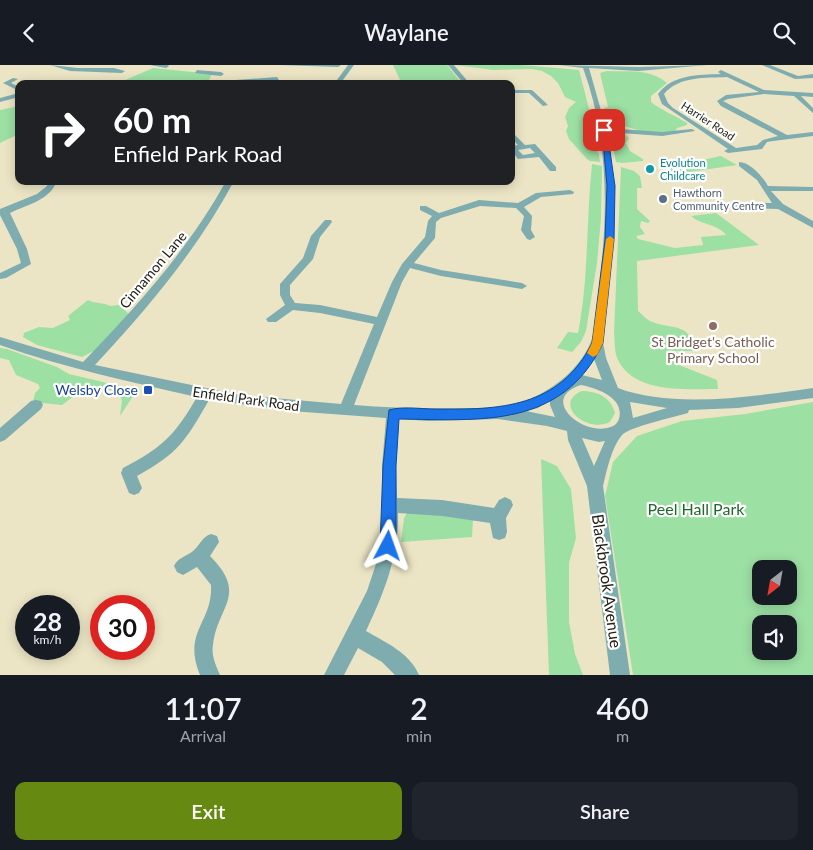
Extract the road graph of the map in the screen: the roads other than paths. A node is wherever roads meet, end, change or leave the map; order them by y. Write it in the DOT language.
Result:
graph roads {
  1 [pos="53,65"];
  2 [pos="153,65"];
  3 [pos="283,65"];
  4 [pos="313,65"];
  5 [pos="350,65"];
  6 [pos="451,65"];
  7 [pos="562,65"];
  8 [pos="705,65"];
  9 [pos="759,65"];
  10 [pos="766,65"];
  11 [pos="164,66"];
  12 [pos="338,66"];
  13 [pos="586,66"];
  14 [pos="67,68"];
  15 [pos="215,68"];
  16 [pos="112,69"];
  17 [pos="61,71"];
  18 [pos="122,71"];
  19 [pos="197,71"];
  20 [pos="105,72"];
  21 [pos="207,73"];
  22 [pos="221,74"];
  23 [pos="728,75"];
  24 [pos="813,76"];
  25 [pos="797,78"];
  26 [pos="15,79"];
  27 [pos="276,80"];
  28 [pos="341,80"];
  29 [pos="464,80"];
  30 [pos="0,82"];
  31 [pos="7,82"];
  32 [pos="520,83"];
  33 [pos="807,85"];
  34 [pos="15,87"];
  35 [pos="530,91"];
  36 [pos="515,92"];
  37 [pos="763,92"];
  38 [pos="796,94"];
  39 [pos="813,95"];
  40 [pos="15,96"];
  41 [pos="0,100"];
  42 [pos="545,105"];
  43 [pos="813,111"];
  44 [pos="604,130"];
  45 [pos="692,131"];
  46 [pos="813,134"];
  47 [pos="785,137"];
  48 [pos="515,138"];
  49 [pos="515,148"];
  50 [pos="515,150"];
  51 [pos="742,164"];
  52 [pos="553,169"];
  53 [pos="52,185"];
  54 [pos="228,185"];
  55 [pos="767,188"];
  56 [pos="813,189"];
  57 [pos="574,193"];
  58 [pos="726,205"];
  59 [pos="780,206"];
  60 [pos="519,207"];
  61 [pos="422,208"];
  62 [pos="3,212"];
  63 [pos="438,215"];
  64 [pos="328,221"];
  65 [pos="813,225"];
  66 [pos="531,239"];
  67 [pos="407,264"];
  68 [pos="2,275"];
  69 [pos="522,285"];
  70 [pos="291,306"];
  71 [pos="272,319"];
  72 [pos="381,322"];
  73 [pos="0,341"];
  74 [pos="598,343"];
  75 [pos="85,367"];
  76 [pos="565,385"];
  77 [pos="614,393"];
  78 [pos="813,393"];
  79 [pos="206,394"];
  80 [pos="36,405"];
  81 [pos="693,406"];
  82 [pos="345,411"];
  83 [pos="498,413"];
  84 [pos="394,414"];
  85 [pos="573,427"];
  86 [pos="618,430"];
  87 [pos="0,436"];
  88 [pos="594,486"];
  89 [pos="134,488"];
  90 [pos="390,505"];
  91 [pos="500,518"];
  92 [pos="183,566"];
  93 [pos="355,636"];
  94 [pos="210,675"];
  95 [pos="334,675"];
  96 [pos="409,675"];
  97 [pos="620,675"];
  1 -- 14 [label="street"];
  2 -- 11 [label="street"];
  3 -- 4 [label="street"];
  3 -- 27 [label="street"];
  4 -- 12 [label="street"];
  5 -- 28 [label="street"];
  6 -- 29 [label="street"];
  7 -- 13 [label="street"];
  8 -- 13 [label="street"];
  8 -- 23 [label="street"];
  9 -- 10 [label="street"];
  10 -- 25 [label="street"];
  13 -- 44 [label="street"];
  14 -- 16 [label="street"];
  14 -- 17 [label="street"];
  15 -- 21 [label="street"];
  16 -- 18 [label="street"];
  16 -- 20 [label="street"];
  19 -- 21 [label="street"];
  21 -- 22 [label="street"];
  23 -- 37 [label="street"];
  23 -- 47 [label="street, Harrier Road"];
  24 -- 25 [label="street"];
  25 -- 33 [label="street"];
  26 -- 31 [label="street"];
  30 -- 31 [label="street"];
  31 -- 34 [label="street"];
  32 -- 35 [label="street"];
  35 -- 36 [label="street"];
  35 -- 42 [label="street"];
  37 -- 38 [label="street"];
  37 -- 47 [label="street"];
  38 -- 39 [label="street"];
  38 -- 43 [label="street"];
  40 -- 41 [label="street"];
  44 -- 45 [label="street"];
  44 -- 74 [label="street"];
  46 -- 47 [label="street"];
  48 -- 49 [label="street"];
  50 -- 52 [label="street"];
  51 -- 55 [label="street"];
  53 -- 62 [label="street"];
  54 -- 75 [label="street, Cinnamon Lane"];
  55 -- 56 [label="street"];
  55 -- 59 [label="street"];
  57 -- 60 [label="street"];
  58 -- 59 [label="street"];
  59 -- 65 [label="street"];
  60 -- 63 [label="street"];
  60 -- 66 [label="street"];
  61 -- 63 [label="street"];
  62 -- 68 [label="street"];
  63 -- 67 [label="street"];
  64 -- 70 [label="street"];
  67 -- 69 [label="street"];
  67 -- 72 [label="street"];
  70 -- 71 [label="street"];
  70 -- 72 [label="street"];
  72 -- 82 [label="street"];
  73 -- 75 [label="street, Enfield Park Road"];
  74 -- 76 [label="street"];
  74 -- 77 [label="street"];
  75 -- 79 [label="street, Enfield Park Road"];
  76 -- 77 [label="street"];
  76 -- 83 [label="street, Enfield Park Road"];
  76 -- 85 [label="street"];
  77 -- 81 [label="street"];
  77 -- 86 [label="street"];
  78 -- 81 [label="street"];
  79 -- 82 [label="street, Enfield Park Road"];
  79 -- 89 [label="street"];
  80 -- 87 [label="street"];
  81 -- 86 [label="street"];
  82 -- 84 [label="street, Enfield Park Road"];
  83 -- 84 [label="street, Enfield Park Road"];
  83 -- 85 [label="street, Enfield Park Road"];
  84 -- 90 [label="street"];
  85 -- 86 [label="street"];
  85 -- 88 [label="street, Blackbrook Avenue"];
  86 -- 88 [label="street, Blackbrook Avenue"];
  88 -- 97 [label="street, Blackbrook Avenue"];
  90 -- 91 [label="street"];
  90 -- 93 [label="street"];
  92 -- 94 [label="street"];
  93 -- 95 [label="street"];
  93 -- 96 [label="street"];
}
